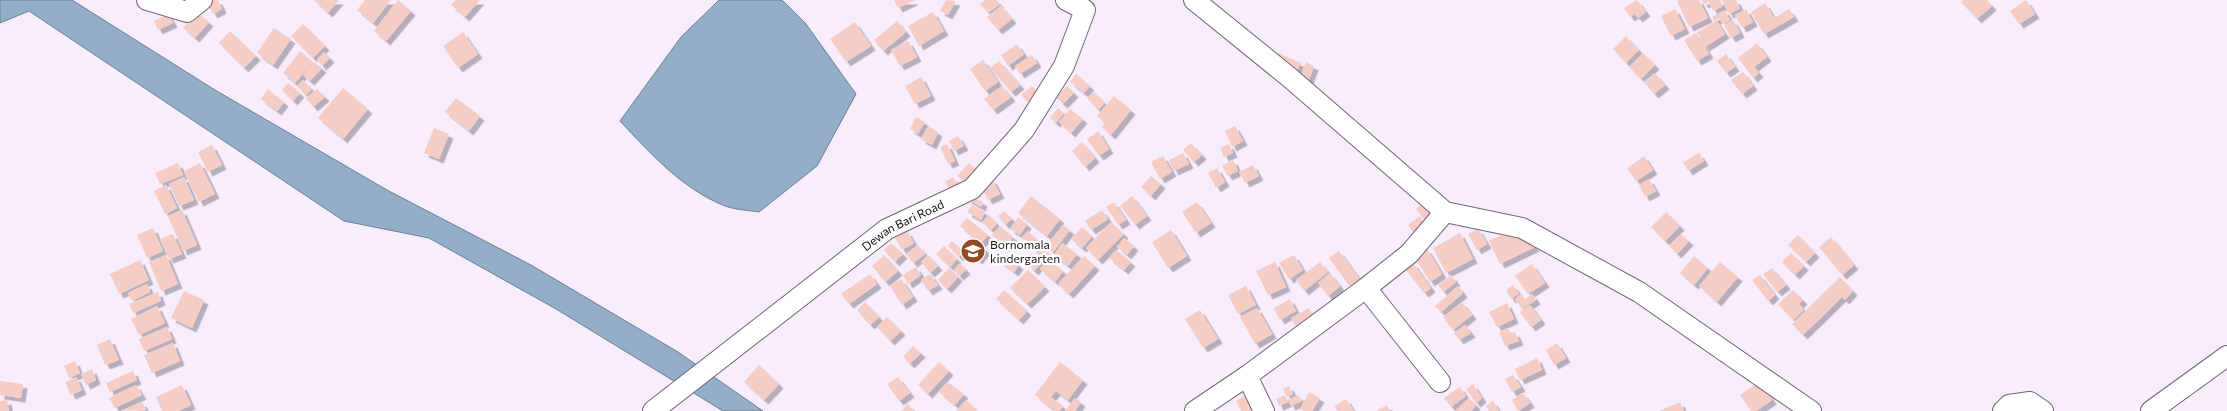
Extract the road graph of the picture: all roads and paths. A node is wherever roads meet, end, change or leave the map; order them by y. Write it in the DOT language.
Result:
graph roads {
  1 [pos="147,0"];
  2 [pos="202,0"];
  3 [pos="1066,0"];
  4 [pos="1194,0"];
  5 [pos="1445,212"];
  6 [pos="1366,288"];
  7 [pos="2227,356"];
  8 [pos="1247,376"];
  9 [pos="1440,382"];
  10 [pos="653,411"];
  11 [pos="1195,411"];
  12 [pos="1264,411"];
  13 [pos="1811,411"];
  14 [pos="2003,411"];
  15 [pos="2043,411"];
  16 [pos="2152,411"];
  1 -- 2 [label="street"];
  3 -- 10 [label="street, Dewan Bari Road"];
  4 -- 5 [label="street"];
  5 -- 6 [label="street"];
  5 -- 13 [label="street"];
  6 -- 8 [label="street"];
  6 -- 9 [label="street"];
  7 -- 16 [label="street"];
  8 -- 11 [label="street"];
  8 -- 12 [label="street"];
  14 -- 15 [label="street"];
}
